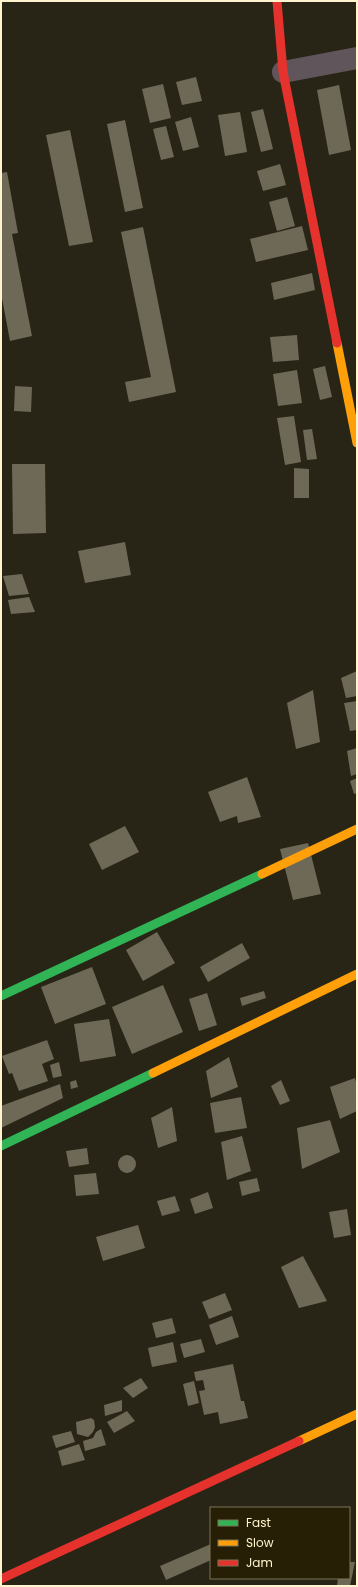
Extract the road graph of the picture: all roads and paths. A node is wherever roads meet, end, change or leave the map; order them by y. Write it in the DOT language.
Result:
graph roads {
  1 [pos="277,1"];
  2 [pos="357,58"];
  3 [pos="283,72"];
  4 [pos="352,390"];
  5 [pos="357,443"];
  6 [pos="357,829"];
  7 [pos="357,974"];
  8 [pos="1,996"];
  9 [pos="1,1146"];
  10 [pos="357,1414"];
  11 [pos="1,1580"];
  1 -- 3 [label="street"];
  2 -- 3 [label="street"];
  3 -- 4 [label="street"];
  4 -- 5 [label="street"];
  6 -- 8 [label="street"];
  7 -- 9 [label="street"];
  10 -- 11 [label="street"];
}
